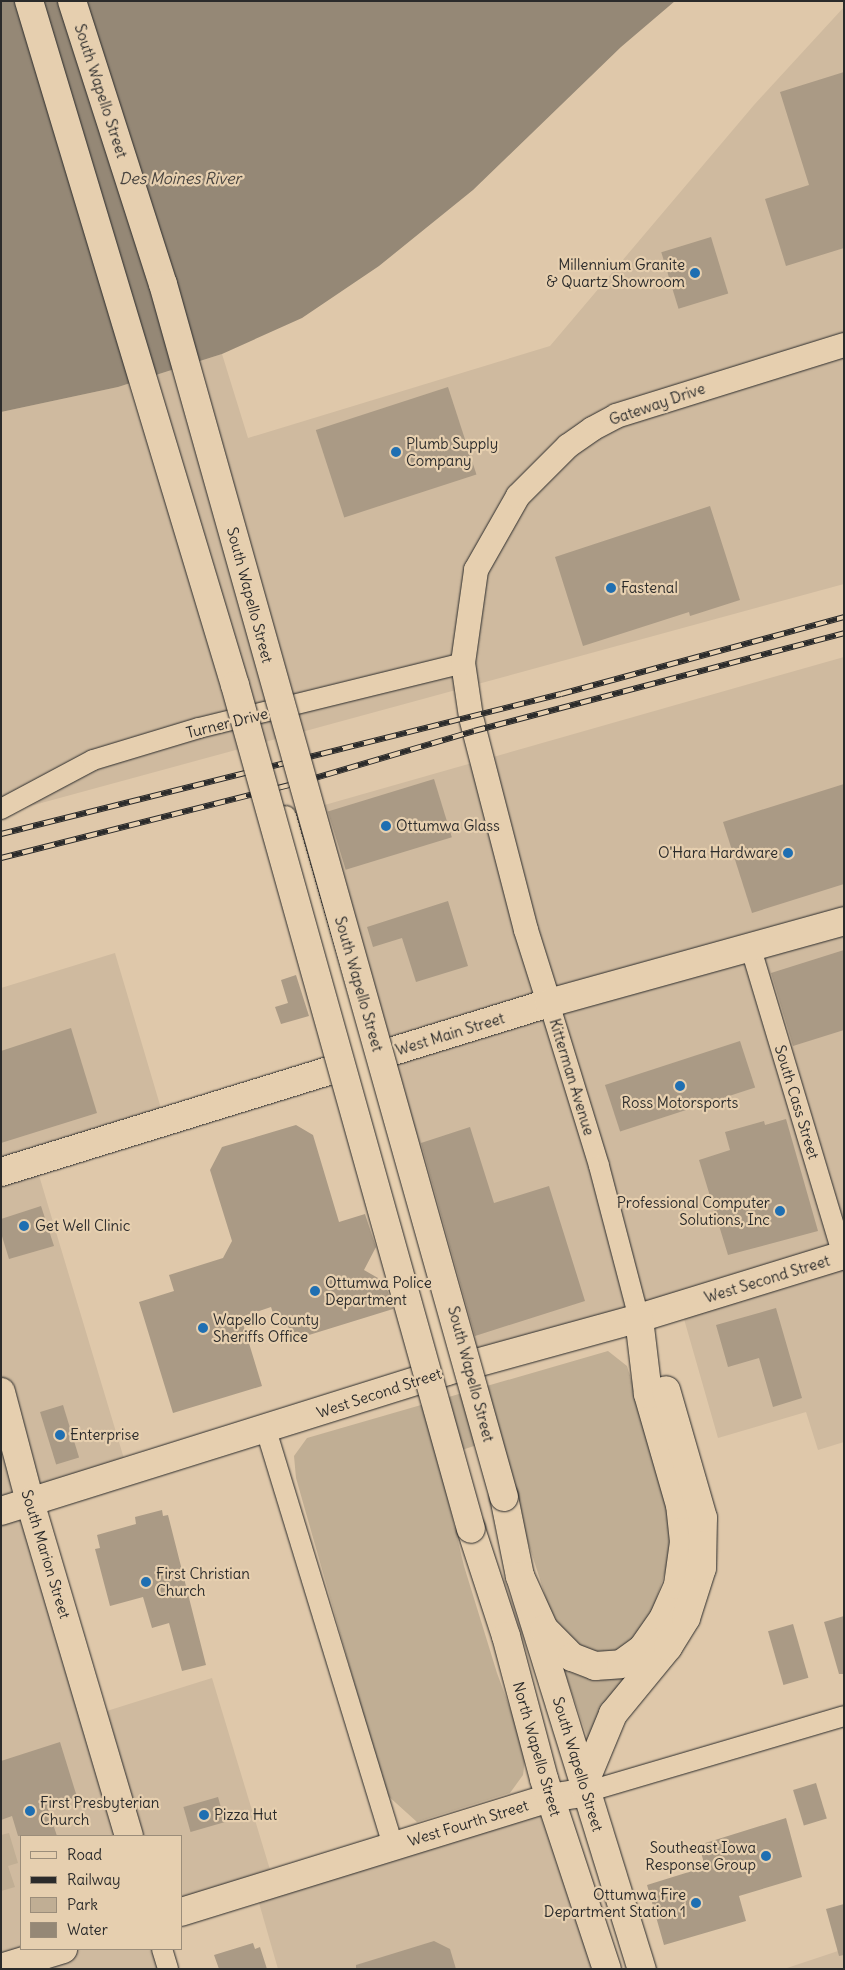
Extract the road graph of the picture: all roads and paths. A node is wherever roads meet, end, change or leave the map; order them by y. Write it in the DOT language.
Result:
graph roads {
  1 [pos="28,1"];
  2 [pos="72,1"];
  3 [pos="844,345"];
  4 [pos="463,663"];
  5 [pos="1,809"];
  6 [pos="286,816"];
  7 [pos="502,836"];
  8 [pos="844,921"];
  9 [pos="751,949"];
  10 [pos="549,1003"];
  11 [pos="358,1062"];
  12 [pos="1,1172"];
  13 [pos="843,1256"];
  14 [pos="638,1318"];
  15 [pos="447,1371"];
  16 [pos="1,1392"];
  17 [pos="266,1430"];
  18 [pos="30,1502"];
  19 [pos="1,1511"];
  20 [pos="520,1576"];
  21 [pos="844,1716"];
  22 [pos="585,1788"];
  23 [pos="550,1798"];
  24 [pos="129,1835"];
  25 [pos="393,1846"];
  26 [pos="182,1912"];
  27 [pos="60,1950"];
  28 [pos="162,1950"];
  29 [pos="1,1968"];
  30 [pos="168,1969"];
  31 [pos="607,1969"];
  32 [pos="642,1969"];
  1 -- 23 [label="main road, North Wapello Street, bridge"];
  2 -- 20 [label="main road, South Wapello Street, bridge"];
  3 -- 4 [label="street, Gateway Drive"];
  4 -- 5 [label="street, Turner Drive"];
  4 -- 7 [label="street, Gateway Drive"];
  6 -- 11 [label="street, South Wapello Street"];
  7 -- 10 [label="street, Kitterman Avenue"];
  8 -- 9 [label="main road, West Main Street"];
  9 -- 10 [label="main road, West Main Street"];
  9 -- 13 [label="street, South Cass Street"];
  10 -- 11 [label="main road, West Main Street"];
  10 -- 14 [label="street, Kitterman Avenue"];
  11 -- 12 [label="main road, West Main Street"];
  11 -- 15 [label="street, South Wapello Street"];
  13 -- 14 [label="main road, West Second Street"];
  14 -- 15 [label="main road, West Second Street"];
  14 -- 20 [label="main road"];
  14 -- 22 [label="main road"];
  15 -- 17 [label="main road, West Second Street"];
  16 -- 18 [label="main road, South Marion Street"];
  17 -- 18 [label="main road, West Second Street"];
  17 -- 25 [label="street"];
  18 -- 19 [label="main road, West Second Street"];
  18 -- 24 [label="main road, South Marion Street"];
  20 -- 22 [label="main road, South Wapello Street"];
  21 -- 22 [label="street, West Fourth Street"];
  22 -- 23 [label="main road, West Fourth Street"];
  22 -- 32 [label="main road, South Wapello Street"];
  23 -- 25 [label="main road, West Fourth Street"];
  23 -- 31 [label="main road, North Wapello Street"];
  25 -- 26 [label="main road, West Fourth Street"];
  27 -- 29 [label="main road"];
  28 -- 30 [label="street"];
}
